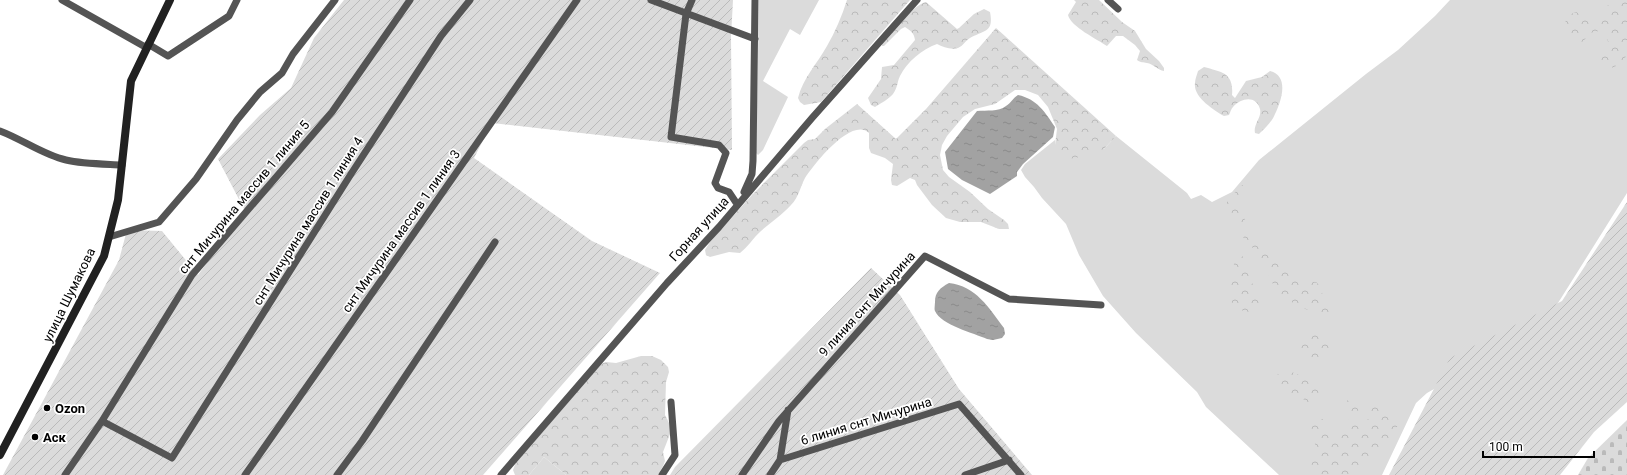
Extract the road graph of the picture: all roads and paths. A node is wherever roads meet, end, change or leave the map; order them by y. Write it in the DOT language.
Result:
graph roads {
  1 [pos="62,0"];
  2 [pos="170,0"];
  3 [pos="238,0"];
  4 [pos="336,0"];
  5 [pos="410,0"];
  6 [pos="470,0"];
  7 [pos="577,0"];
  8 [pos="651,0"];
  9 [pos="692,0"];
  10 [pos="755,0"];
  11 [pos="917,0"];
  12 [pos="1108,0"];
  13 [pos="1118,9"];
  14 [pos="686,14"];
  15 [pos="755,39"];
  16 [pos="147,46"];
  17 [pos="0,131"];
  18 [pos="122,165"];
  19 [pos="737,204"];
  20 [pos="109,237"];
  21 [pos="495,242"];
  22 [pos="1101,305"];
  23 [pos="671,402"];
  24 [pos="788,410"];
  25 [pos="102,422"];
  26 [pos="0,455"];
  27 [pos="780,460"];
  28 [pos="1009,460"];
  29 [pos="64,475"];
  30 [pos="245,475"];
  31 [pos="337,475"];
  32 [pos="502,475"];
  33 [pos="662,475"];
  34 [pos="742,475"];
  35 [pos="770,475"];
  36 [pos="965,475"];
  37 [pos="1021,475"];
  1 -- 16 [label="street"];
  2 -- 16 [label="street, улица Шумакова"];
  3 -- 16 [label="street"];
  4 -- 20 [label="street"];
  5 -- 25 [label="street, снт Мичурина массив 1 линия 5"];
  6 -- 25 [label="street, снт Мичурина массив 1 линия 4"];
  7 -- 30 [label="street, снт Мичурина массив 1 линия 3"];
  8 -- 14 [label="street"];
  9 -- 14 [label="street"];
  10 -- 15 [label="street"];
  11 -- 19 [label="street, Горная улица"];
  12 -- 13 [label="street"];
  14 -- 15 [label="street"];
  14 -- 19 [label="street"];
  15 -- 19 [label="street"];
  16 -- 18 [label="street, улица Шумакова"];
  17 -- 18 [label="street"];
  18 -- 20 [label="street, улица Шумакова"];
  19 -- 32 [label="street, Горная улица"];
  20 -- 26 [label="street, улица Шумакова"];
  21 -- 31 [label="street"];
  22 -- 24 [label="street, 9 линия снт Мичурина"];
  23 -- 33 [label="street"];
  24 -- 27 [label="street"];
  24 -- 34 [label="street, 9 линия снт Мичурина"];
  25 -- 29 [label="street, снт Мичурина массив 1 линия 5"];
  27 -- 28 [label="street, 6 линия снт Мичурина"];
  27 -- 35 [label="street"];
  28 -- 36 [label="street"];
  28 -- 37 [label="street"];
}
